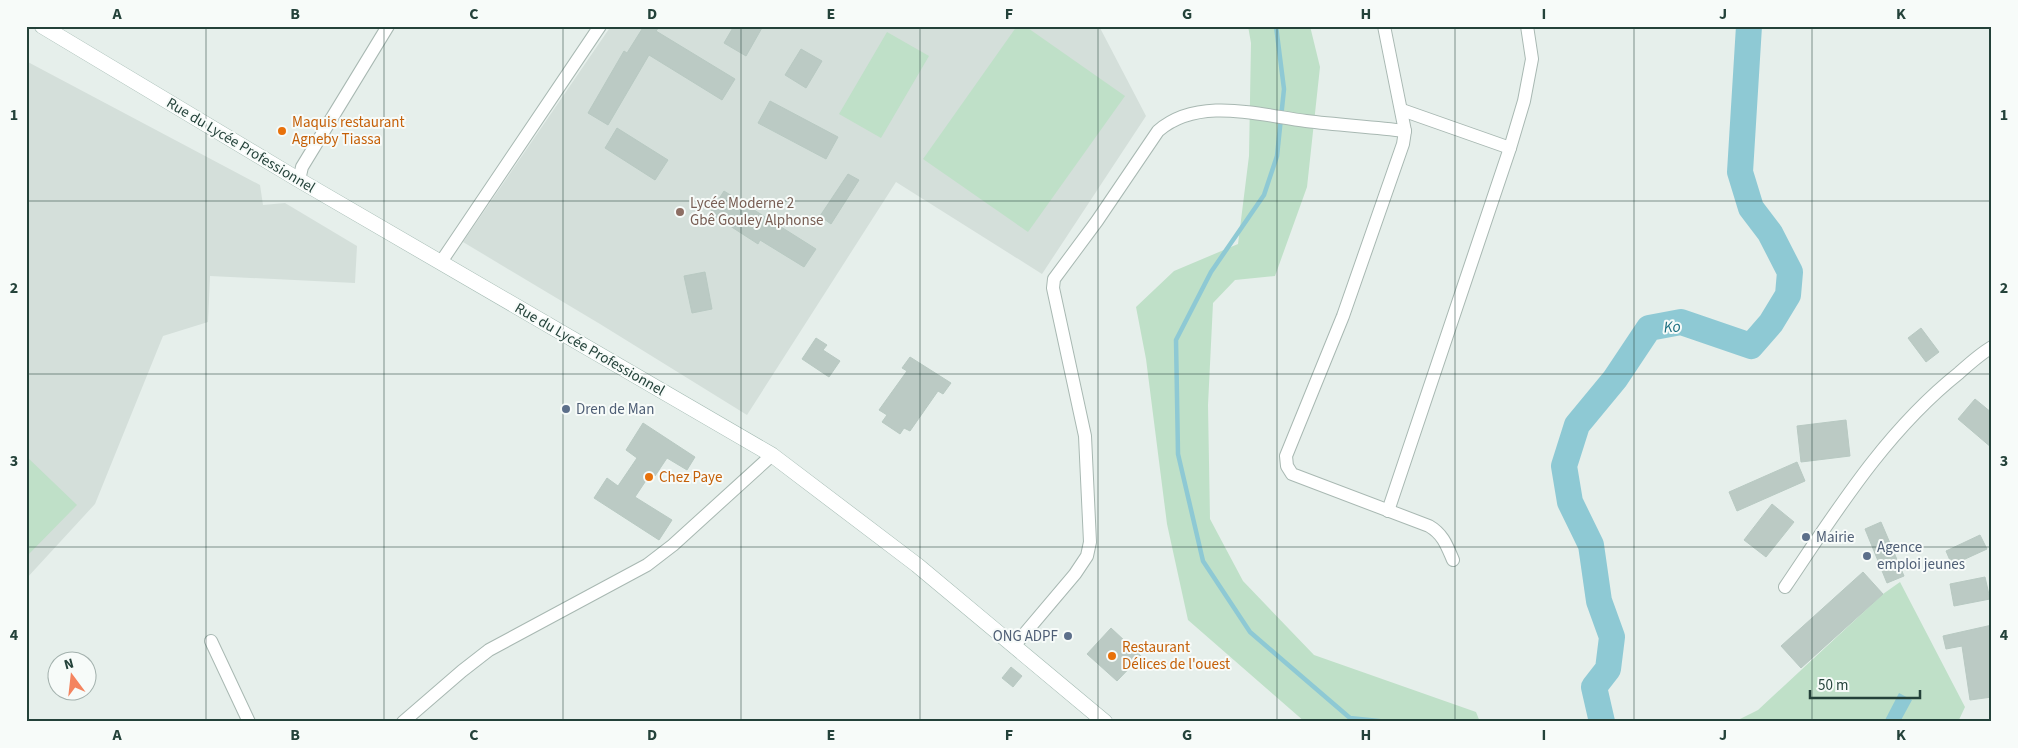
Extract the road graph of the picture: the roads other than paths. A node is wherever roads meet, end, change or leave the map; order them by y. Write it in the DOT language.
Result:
graph roads {
  1 [pos="42,26"];
  2 [pos="388,26"];
  3 [pos="600,26"];
  4 [pos="1384,26"];
  5 [pos="1527,26"];
  6 [pos="1402,110"];
  7 [pos="1405,131"];
  8 [pos="1510,148"];
  9 [pos="297,173"];
  10 [pos="441,262"];
  11 [pos="1992,347"];
  12 [pos="772,455"];
  13 [pos="1388,511"];
  14 [pos="1453,560"];
  15 [pos="1785,587"];
  16 [pos="211,641"];
  17 [pos="1015,645"];
  18 [pos="249,722"];
  19 [pos="403,722"];
  20 [pos="1105,722"];
  1 -- 9 [label="main road, Rue du Lycée Professionnel"];
  2 -- 9 [label="street"];
  3 -- 10 [label="street"];
  4 -- 6 [label="street"];
  5 -- 8 [label="street"];
  6 -- 7 [label="street"];
  6 -- 8 [label="street"];
  7 -- 13 [label="street"];
  7 -- 17 [label="street"];
  8 -- 13 [label="street"];
  9 -- 10 [label="main road, Rue du Lycée Professionnel"];
  10 -- 12 [label="main road, Rue du Lycée Professionnel"];
  11 -- 15 [label="street"];
  12 -- 17 [label="main road, Rue du Lycée Professionnel"];
  12 -- 19 [label="street"];
  13 -- 14 [label="street"];
  16 -- 18 [label="street"];
  17 -- 20 [label="main road, Rue du Lycée Professionnel"];
}
